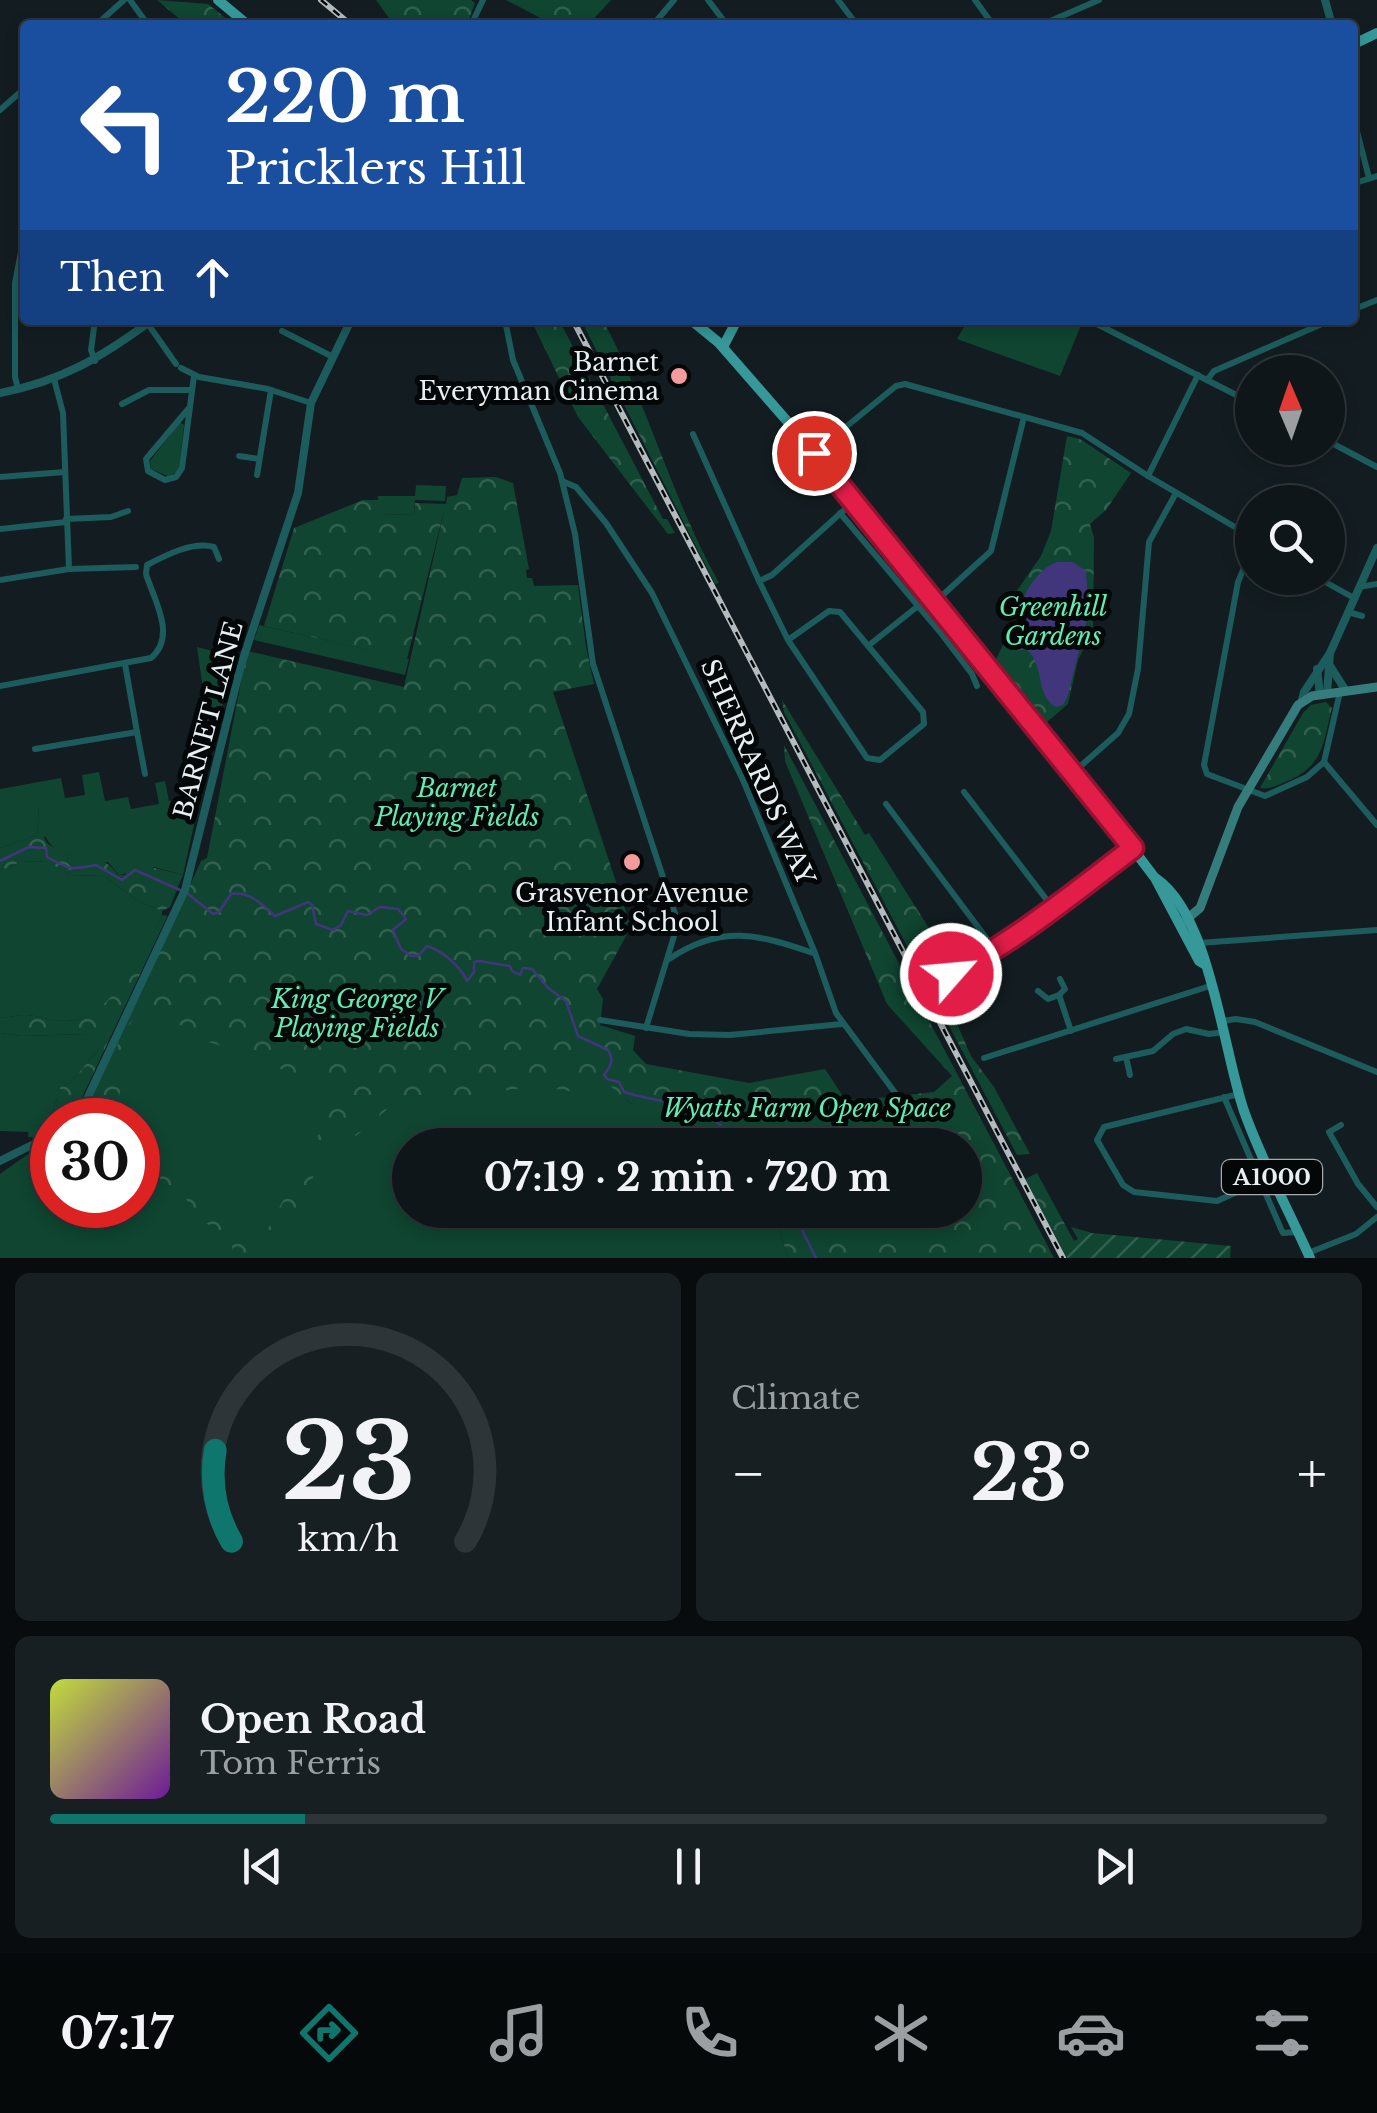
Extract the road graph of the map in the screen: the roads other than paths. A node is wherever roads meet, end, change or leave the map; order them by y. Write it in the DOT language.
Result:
graph roads {
  1 [pos="127,0"];
  2 [pos="218,0"];
  3 [pos="674,0"];
  4 [pos="708,0"];
  5 [pos="838,0"];
  6 [pos="1100,0"];
  7 [pos="102,20"];
  8 [pos="144,20"];
  9 [pos="242,20"];
  10 [pos="657,20"];
  11 [pos="723,20"];
  12 [pos="853,20"];
  13 [pos="1053,20"];
  14 [pos="20,92"];
  15 [pos="0,110"];
  16 [pos="1358,131"];
  17 [pos="1373,177"];
  18 [pos="20,260"];
  19 [pos="94,325"];
  20 [pos="146,325"];
  21 [pos="152,325"];
  22 [pos="349,325"];
  23 [pos="506,325"];
  24 [pos="708,325"];
  25 [pos="734,325"];
  26 [pos="1099,325"];
  27 [pos="1319,325"];
  28 [pos="282,331"];
  29 [pos="723,347"];
  30 [pos="333,357"];
  31 [pos="95,361"];
  32 [pos="1198,375"];
  33 [pos="194,376"];
  34 [pos="54,379"];
  35 [pos="1207,380"];
  36 [pos="18,390"];
  37 [pos="190,390"];
  38 [pos="272,390"];
  39 [pos="0,393"];
  40 [pos="1235,394"];
  41 [pos="312,403"];
  42 [pos="122,404"];
  43 [pos="189,408"];
  44 [pos="1024,417"];
  45 [pos="693,434"];
  46 [pos="1345,451"];
  47 [pos="814,453"];
  48 [pos="240,456"];
  49 [pos="259,459"];
  50 [pos="1377,467"];
  51 [pos="65,472"];
  52 [pos="257,475"];
  53 [pos="1148,476"];
  54 [pos="0,477"];
  55 [pos="562,481"];
  56 [pos="1176,493"];
  57 [pos="853,502"];
  58 [pos="128,511"];
  59 [pos="840,513"];
  60 [pos="66,520"];
  61 [pos="1235,527"];
  62 [pos="0,529"];
  63 [pos="1377,548"];
  64 [pos="897,557"];
  65 [pos="219,558"];
  66 [pos="1374,559"];
  67 [pos="886,567"];
  68 [pos="136,568"];
  69 [pos="68,569"];
  70 [pos="0,580"];
  71 [pos="760,581"];
  72 [pos="1377,584"];
  73 [pos="1358,587"];
  74 [pos="1345,593"];
  75 [pos="1236,595"];
  76 [pos="1354,598"];
  77 [pos="935,602"];
  78 [pos="918,606"];
  79 [pos="1348,612"];
  80 [pos="1362,616"];
  81 [pos="951,623"];
  82 [pos="940,632"];
  83 [pos="788,640"];
  84 [pos="868,646"];
  85 [pos="1330,653"];
  86 [pos="125,664"];
  87 [pos="1330,666"];
  88 [pos="1317,669"];
  89 [pos="0,686"];
  90 [pos="977,686"];
  91 [pos="1377,686"];
  92 [pos="1343,691"];
  93 [pos="1324,694"];
  94 [pos="1302,700"];
  95 [pos="137,732"];
  96 [pos="36,749"];
  97 [pos="1324,762"];
  98 [pos="1074,772"];
  99 [pos="145,774"];
  100 [pos="1247,791"];
  101 [pos="964,792"];
  102 [pos="886,804"];
  103 [pos="1377,825"];
  104 [pos="1133,848"];
  105 [pos="1053,908"];
  106 [pos="1182,916"];
  107 [pos="1377,930"];
  108 [pos="1196,944"];
  109 [pos="996,951"];
  110 [pos="815,953"];
  111 [pos="668,960"];
  112 [pos="951,974"];
  113 [pos="1060,978"];
  114 [pos="1210,986"];
  115 [pos="1038,990"];
  116 [pos="1059,995"];
  117 [pos="600,1020"];
  118 [pos="842,1024"];
  119 [pos="1224,1026"];
  120 [pos="646,1028"];
  121 [pos="1071,1031"];
  122 [pos="1126,1057"];
  123 [pos="984,1058"];
  124 [pos="1116,1059"];
  125 [pos="1377,1072"];
  126 [pos="1130,1074"];
  127 [pos="896,1094"];
  128 [pos="1239,1094"];
  129 [pos="87,1098"];
  130 [pos="1224,1098"];
  131 [pos="1341,1125"];
  132 [pos="30,1145"];
  133 [pos="0,1160"];
  134 [pos="1266,1179"];
  135 [pos="1377,1207"];
  136 [pos="1377,1216"];
  137 [pos="1308,1256"];
  1 -- 7 [label="street"];
  1 -- 8 [label="street"];
  2 -- 9 [label="main road"];
  3 -- 10 [label="street"];
  4 -- 11 [label="street"];
  5 -- 12 [label="street"];
  6 -- 13 [label="street"];
  14 -- 15 [label="street"];
  16 -- 17 [label="street"];
  18 -- 36 [label="street"];
  19 -- 31 [label="street"];
  20 -- 31 [label="street"];
  21 -- 33 [label="street"];
  22 -- 30 [label="street, BARNET LANE"];
  23 -- 55 [label="street"];
  24 -- 29 [label="main road, A1000"];
  25 -- 29 [label="main road"];
  26 -- 32 [label="street"];
  27 -- 35 [label="street"];
  28 -- 30 [label="street"];
  29 -- 47 [label="main road, A1000"];
  30 -- 41 [label="street, BARNET LANE"];
  31 -- 34 [label="street"];
  32 -- 35 [label="street"];
  32 -- 53 [label="street"];
  33 -- 37 [label="street"];
  33 -- 38 [label="street"];
  34 -- 36 [label="street"];
  34 -- 51 [label="street"];
  35 -- 40 [label="street"];
  36 -- 39 [label="street"];
  37 -- 42 [label="street"];
  37 -- 43 [label="street"];
  38 -- 41 [label="street"];
  38 -- 49 [label="street"];
  41 -- 129 [label="street, BARNET LANE"];
  43 -- 43 [label="street"];
  44 -- 47 [label="street"];
  44 -- 53 [label="street"];
  44 -- 77 [label="street"];
  45 -- 71 [label="street"];
  46 -- 50 [label="street"];
  47 -- 57 [label="main road, A1000"];
  48 -- 49 [label="street"];
  49 -- 52 [label="street"];
  51 -- 54 [label="street"];
  51 -- 60 [label="street"];
  53 -- 56 [label="street"];
  55 -- 110 [label="street, SHERRARDS WAY"];
  55 -- 111 [label="street"];
  56 -- 61 [label="street"];
  56 -- 98 [label="street"];
  57 -- 59 [label="street"];
  57 -- 64 [label="main road, A1000"];
  58 -- 60 [label="street"];
  59 -- 67 [label="street"];
  59 -- 71 [label="street"];
  60 -- 62 [label="street"];
  60 -- 69 [label="street"];
  63 -- 66 [label="street"];
  64 -- 67 [label="street"];
  64 -- 77 [label="main road, A1000"];
  65 -- 86 [label="street"];
  66 -- 73 [label="street"];
  67 -- 78 [label="street"];
  68 -- 69 [label="street"];
  69 -- 70 [label="street"];
  71 -- 83 [label="street"];
  72 -- 73 [label="street"];
  73 -- 76 [label="street"];
  74 -- 76 [label="street"];
  75 -- 100 [label="street"];
  76 -- 79 [label="street"];
  77 -- 81 [label="main road, A1000"];
  78 -- 82 [label="street"];
  78 -- 84 [label="street"];
  79 -- 80 [label="street"];
  79 -- 85 [label="street"];
  81 -- 82 [label="street"];
  81 -- 98 [label="main road, A1000"];
  82 -- 90 [label="street"];
  83 -- 84 [label="street"];
  83 -- 84 [label="street"];
  85 -- 87 [label="street"];
  85 -- 88 [label="street"];
  86 -- 89 [label="street"];
  86 -- 95 [label="street"];
  87 -- 92 [label="street"];
  87 -- 93 [label="street"];
  88 -- 93 [label="street"];
  88 -- 94 [label="street"];
  91 -- 92 [label="main road"];
  92 -- 93 [label="main road"];
  92 -- 97 [label="street"];
  93 -- 94 [label="main road"];
  94 -- 100 [label="main road"];
  95 -- 96 [label="street"];
  95 -- 99 [label="street"];
  97 -- 100 [label="street"];
  97 -- 103 [label="street"];
  98 -- 104 [label="main road, A1000"];
  100 -- 106 [label="main road"];
  101 -- 105 [label="street"];
  102 -- 109 [label="street"];
  104 -- 105 [label="street"];
  104 -- 106 [label="main road, A1000"];
  105 -- 109 [label="street"];
  106 -- 108 [label="main road, A1000"];
  107 -- 108 [label="street"];
  108 -- 114 [label="main road, A1000"];
  109 -- 112 [label="street"];
  110 -- 111 [label="street"];
  110 -- 118 [label="street, SHERRARDS WAY"];
  111 -- 120 [label="street"];
  113 -- 116 [label="street"];
  114 -- 119 [label="main road, A1000"];
  114 -- 121 [label="street"];
  115 -- 116 [label="street"];
  116 -- 121 [label="street"];
  117 -- 120 [label="street"];
  118 -- 120 [label="street"];
  118 -- 127 [label="street, SHERRARDS WAY"];
  119 -- 122 [label="street"];
  119 -- 125 [label="street"];
  119 -- 128 [label="main road, A1000"];
  121 -- 123 [label="street"];
  122 -- 124 [label="street"];
  122 -- 126 [label="street"];
  128 -- 130 [label="street"];
  128 -- 134 [label="main road, A1000"];
  130 -- 134 [label="street"];
  130 -- 134 [label="street"];
  131 -- 135 [label="street"];
  132 -- 133 [label="street"];
  134 -- 137 [label="main road, A1000"];
  136 -- 137 [label="street"];
}
